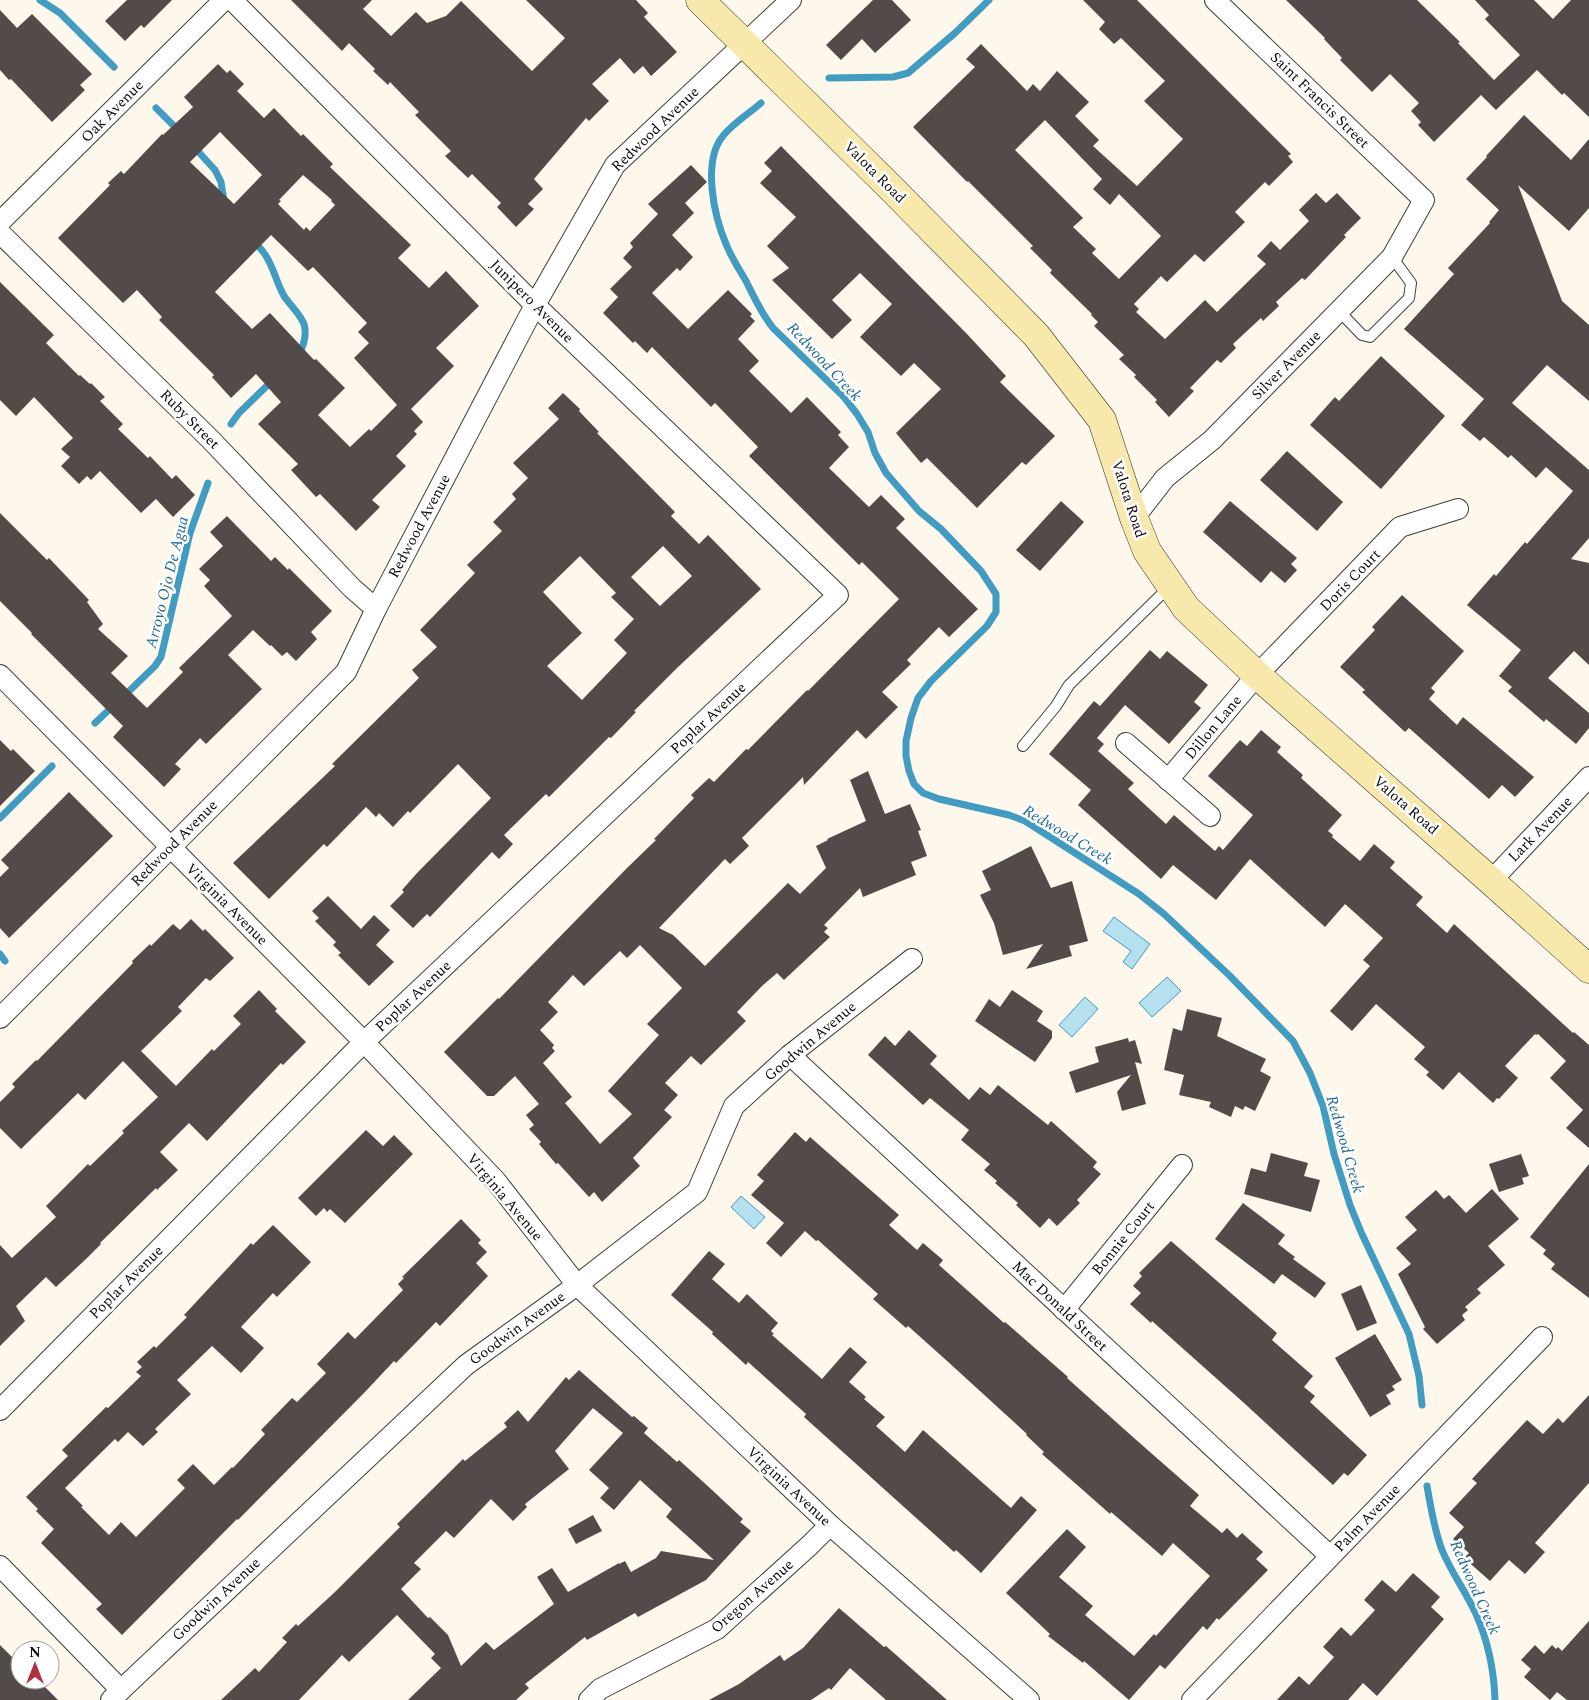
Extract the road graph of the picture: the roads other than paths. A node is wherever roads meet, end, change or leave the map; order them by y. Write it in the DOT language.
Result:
graph roads {
  1 [pos="224,0"];
  2 [pos="232,0"];
  3 [pos="700,0"];
  4 [pos="791,0"];
  5 [pos="1216,0"];
  6 [pos="745,44"];
  7 [pos="1424,200"];
  8 [pos="0,222"];
  9 [pos="0,234"];
  10 [pos="1392,257"];
  11 [pos="535,305"];
  12 [pos="1339,311"];
  13 [pos="1458,509"];
  14 [pos="1134,518"];
  15 [pos="1170,586"];
  16 [pos="838,595"];
  17 [pos="376,609"];
  18 [pos="0,675"];
  19 [pos="1257,675"];
  20 [pos="1126,744"];
  21 [pos="1023,746"];
  22 [pos="1589,777"];
  23 [pos="1168,780"];
  24 [pos="1210,816"];
  25 [pos="170,847"];
  26 [pos="1491,880"];
  27 [pos="912,959"];
  28 [pos="1589,969"];
  29 [pos="0,1018"];
  30 [pos="364,1042"];
  31 [pos="790,1055"];
  32 [pos="1182,1165"];
  33 [pos="577,1285"];
  34 [pos="1064,1310"];
  35 [pos="1542,1336"];
  36 [pos="0,1410"];
  37 [pos="830,1525"];
  38 [pos="1330,1556"];
  39 [pos="0,1566"];
  40 [pos="116,1695"];
  41 [pos="589,1700"];
  42 [pos="1029,1700"];
  43 [pos="1192,1700"];
  1 -- 8 [label="street, Oak Avenue"];
  2 -- 11 [label="street, Junipero Avenue"];
  3 -- 6 [label="street, Valota Road"];
  4 -- 6 [label="street, Redwood Avenue"];
  5 -- 7 [label="street, Saint Francis Street"];
  6 -- 11 [label="street, Redwood Avenue"];
  6 -- 14 [label="street, Valota Road"];
  7 -- 10 [label="street, Silver Avenue"];
  9 -- 17 [label="street, Ruby Street"];
  10 -- 12 [label="street, Silver Avenue"];
  10 -- 12 [label="lane"];
  11 -- 16 [label="street, Junipero Avenue"];
  11 -- 17 [label="street, Redwood Avenue"];
  12 -- 14 [label="street, Silver Avenue"];
  13 -- 19 [label="street, Doris Court"];
  14 -- 15 [label="street, Valota Road"];
  15 -- 19 [label="street, Valota Road"];
  15 -- 21 [label="lane"];
  16 -- 30 [label="street, Poplar Avenue"];
  17 -- 25 [label="street, Redwood Avenue"];
  18 -- 25 [label="street, Virginia Avenue"];
  19 -- 23 [label="street, Dillon Lane"];
  19 -- 26 [label="street, Valota Road"];
  20 -- 23 [label="street"];
  22 -- 26 [label="street, Lark Avenue"];
  23 -- 24 [label="street"];
  25 -- 29 [label="street, Redwood Avenue"];
  25 -- 30 [label="street, Virginia Avenue"];
  26 -- 28 [label="street, Valota Road"];
  27 -- 31 [label="street, Goodwin Avenue"];
  30 -- 33 [label="street, Virginia Avenue"];
  30 -- 36 [label="street, Poplar Avenue"];
  31 -- 33 [label="street, Goodwin Avenue"];
  31 -- 34 [label="street, Mac Donald Street"];
  32 -- 34 [label="street, Bonnie Court"];
  33 -- 37 [label="street, Virginia Avenue"];
  33 -- 40 [label="street, Goodwin Avenue"];
  34 -- 38 [label="street, Mac Donald Street"];
  35 -- 38 [label="street, Palm Avenue"];
  37 -- 41 [label="street, Oregon Avenue"];
  37 -- 42 [label="street, Virginia Avenue"];
  38 -- 43 [label="street, Palm Avenue"];
  39 -- 40 [label="street"];
}
